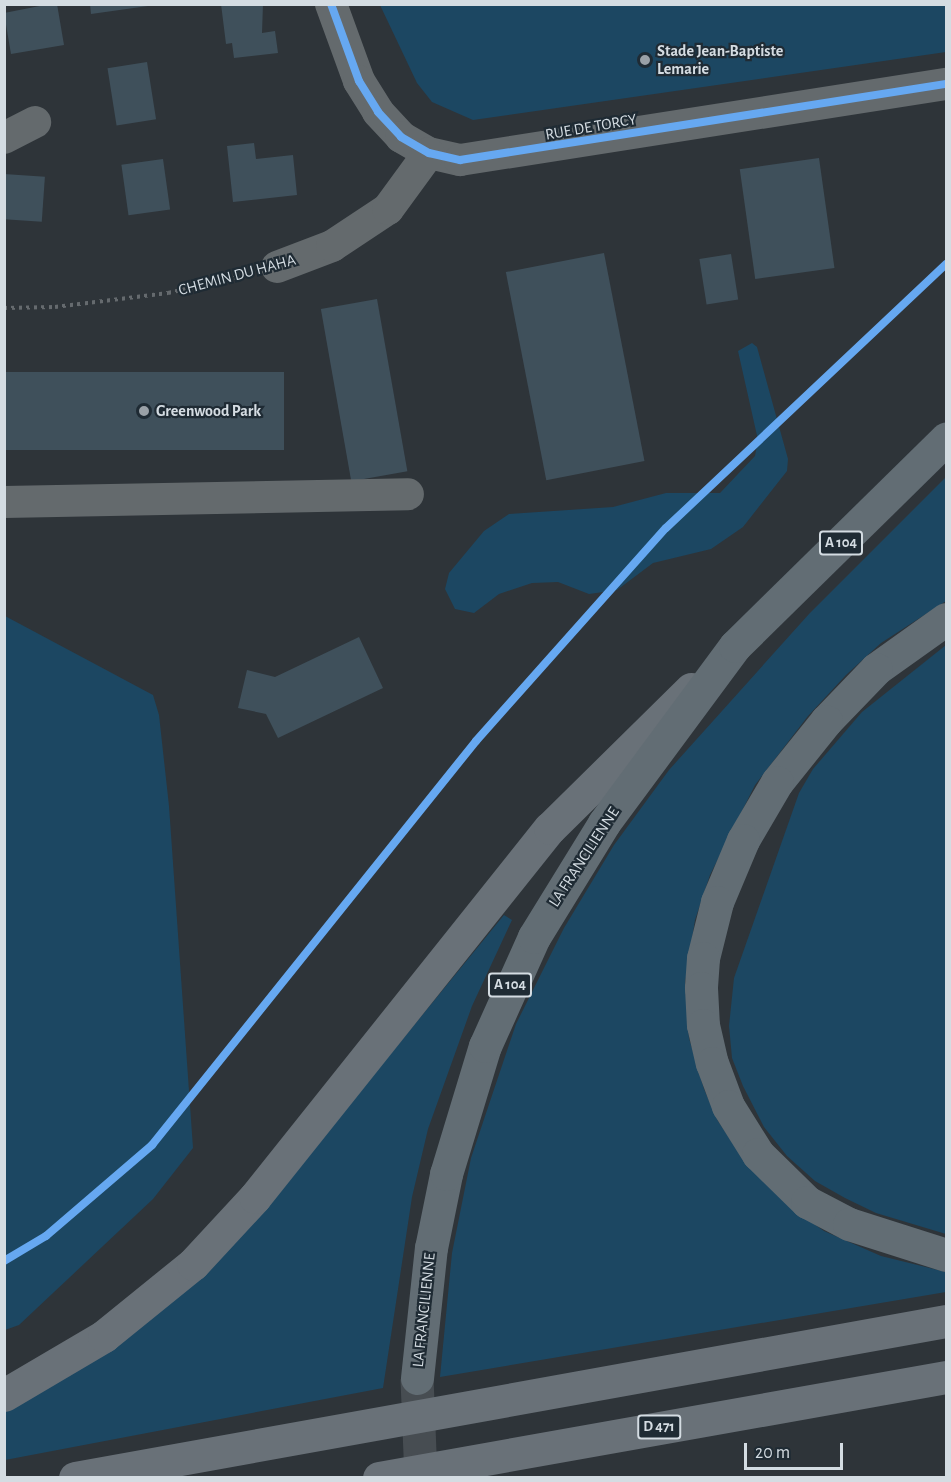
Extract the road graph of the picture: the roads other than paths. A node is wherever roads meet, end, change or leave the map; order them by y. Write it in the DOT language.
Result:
graph roads {
  1 [pos="331,4"];
  2 [pos="943,84"];
  3 [pos="34,122"];
  4 [pos="4,138"];
  5 [pos="429,153"];
  6 [pos="277,267"];
  7 [pos="946,439"];
  8 [pos="408,494"];
  9 [pos="4,502"];
  10 [pos="946,619"];
  11 [pos="735,646"];
  12 [pos="946,1256"];
  13 [pos="946,1321"];
  14 [pos="946,1377"];
  15 [pos="417,1378"];
  16 [pos="4,1395"];
  17 [pos="75,1478"];
  18 [pos="379,1478"];
  1 -- 5 [label="street, RUE DE TORCY"];
  2 -- 5 [label="street, RUE DE TORCY"];
  3 -- 4 [label="street"];
  5 -- 6 [label="street, CHEMIN DU HAHA"];
  7 -- 11 [label="highway, LA FRANCILIENNE / A 104"];
  8 -- 9 [label="street"];
  10 -- 12 [label="highway"];
  11 -- 15 [label="highway, LA FRANCILIENNE / A 104"];
  11 -- 16 [label="main road"];
  13 -- 17 [label="main road"];
  14 -- 18 [label="main road, D 471"];
}
